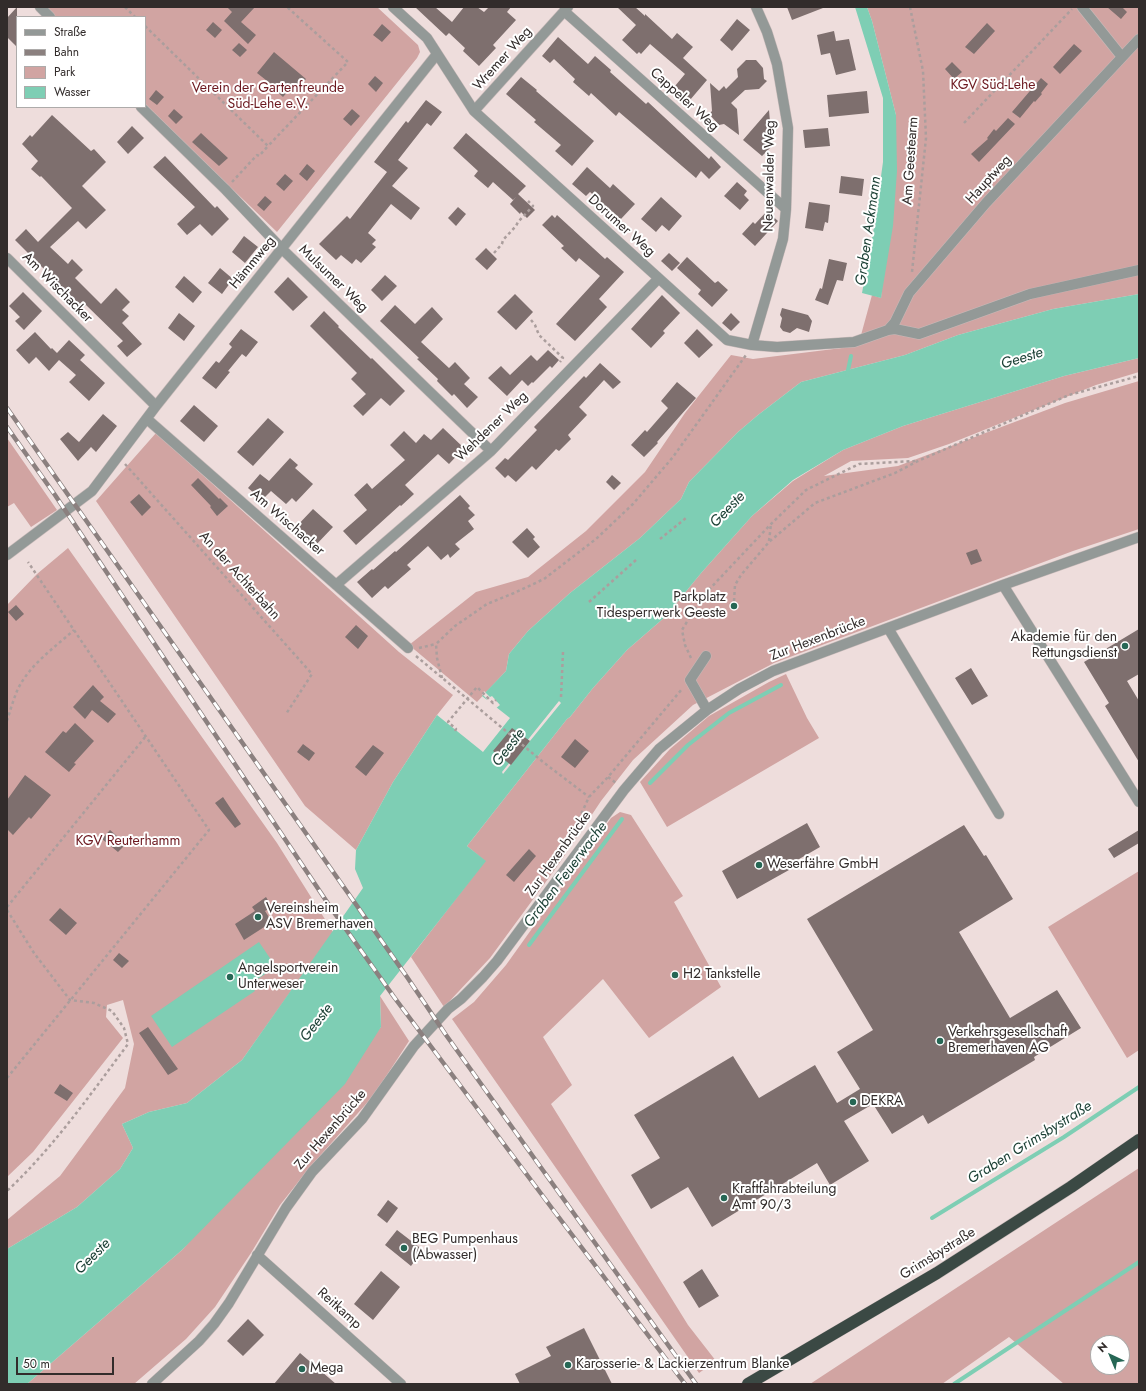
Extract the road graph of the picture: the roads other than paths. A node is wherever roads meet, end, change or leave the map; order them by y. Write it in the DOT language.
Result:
graph roads {
  1 [pos="40,7"];
  2 [pos="393,7"];
  3 [pos="756,7"];
  4 [pos="1082,7"];
  5 [pos="566,9"];
  6 [pos="49,16"];
  7 [pos="1139,40"];
  8 [pos="437,54"];
  9 [pos="1122,58"];
  10 [pos="142,108"];
  11 [pos="474,111"];
  12 [pos="786,209"];
  13 [pos="282,249"];
  14 [pos="7,258"];
  15 [pos="1139,270"];
  16 [pos="658,279"];
  17 [pos="888,330"];
  18 [pos="752,345"];
  19 [pos="156,406"];
  20 [pos="147,419"];
  21 [pos="491,451"];
  22 [pos="1139,537"];
  23 [pos="7,555"];
  24 [pos="336,585"];
  25 [pos="1004,585"];
  26 [pos="888,628"];
  27 [pos="408,648"];
  28 [pos="706,656"];
  29 [pos="707,710"];
  30 [pos="1139,802"];
  31 [pos="999,814"];
  32 [pos="1139,1140"];
  33 [pos="258,1255"];
  34 [pos="152,1384"];
  35 [pos="401,1384"];
  36 [pos="748,1384"];
  1 -- 6 [label="street"];
  2 -- 8 [label="street, Dorumer Weg"];
  3 -- 12 [label="street, Neuenwalder Weg"];
  4 -- 9 [label="street"];
  5 -- 11 [label="street, Wremer Weg"];
  5 -- 12 [label="street, Cappeler Weg"];
  7 -- 9 [label="street, Hauptweg"];
  8 -- 11 [label="street, Dorumer Weg"];
  8 -- 13 [label="street, Hämmweg"];
  9 -- 17 [label="street, Hauptweg"];
  10 -- 13 [label="street, Mulsumer Weg"];
  11 -- 16 [label="street, Dorumer Weg"];
  12 -- 18 [label="street, Neuenwalder Weg"];
  13 -- 19 [label="street, Hämmweg"];
  13 -- 21 [label="street, Mulsumer Weg"];
  14 -- 19 [label="street, Am Wischacker"];
  15 -- 17 [label="street"];
  16 -- 18 [label="street, Dorumer Weg"];
  16 -- 21 [label="street, Wehdener Weg"];
  17 -- 18 [label="street, Dorumer Weg"];
  19 -- 20 [label="street, Hämmweg"];
  20 -- 23 [label="street, Hämmweg"];
  20 -- 24 [label="street, Am Wischacker"];
  21 -- 24 [label="street, Wehdener Weg"];
  22 -- 25 [label="street, Zur Hexenbrücke"];
  24 -- 27 [label="street, Am Wischacker"];
  25 -- 26 [label="street, Zur Hexenbrücke"];
  25 -- 30 [label="street"];
  26 -- 29 [label="street, Zur Hexenbrücke"];
  26 -- 31 [label="street"];
  28 -- 29 [label="street"];
  29 -- 33 [label="street, Zur Hexenbrücke"];
  32 -- 36 [label="highway, Grimsbystraße"];
  33 -- 34 [label="street, Zur Hexenbrücke"];
  33 -- 35 [label="street, Reitkamp"];
}
